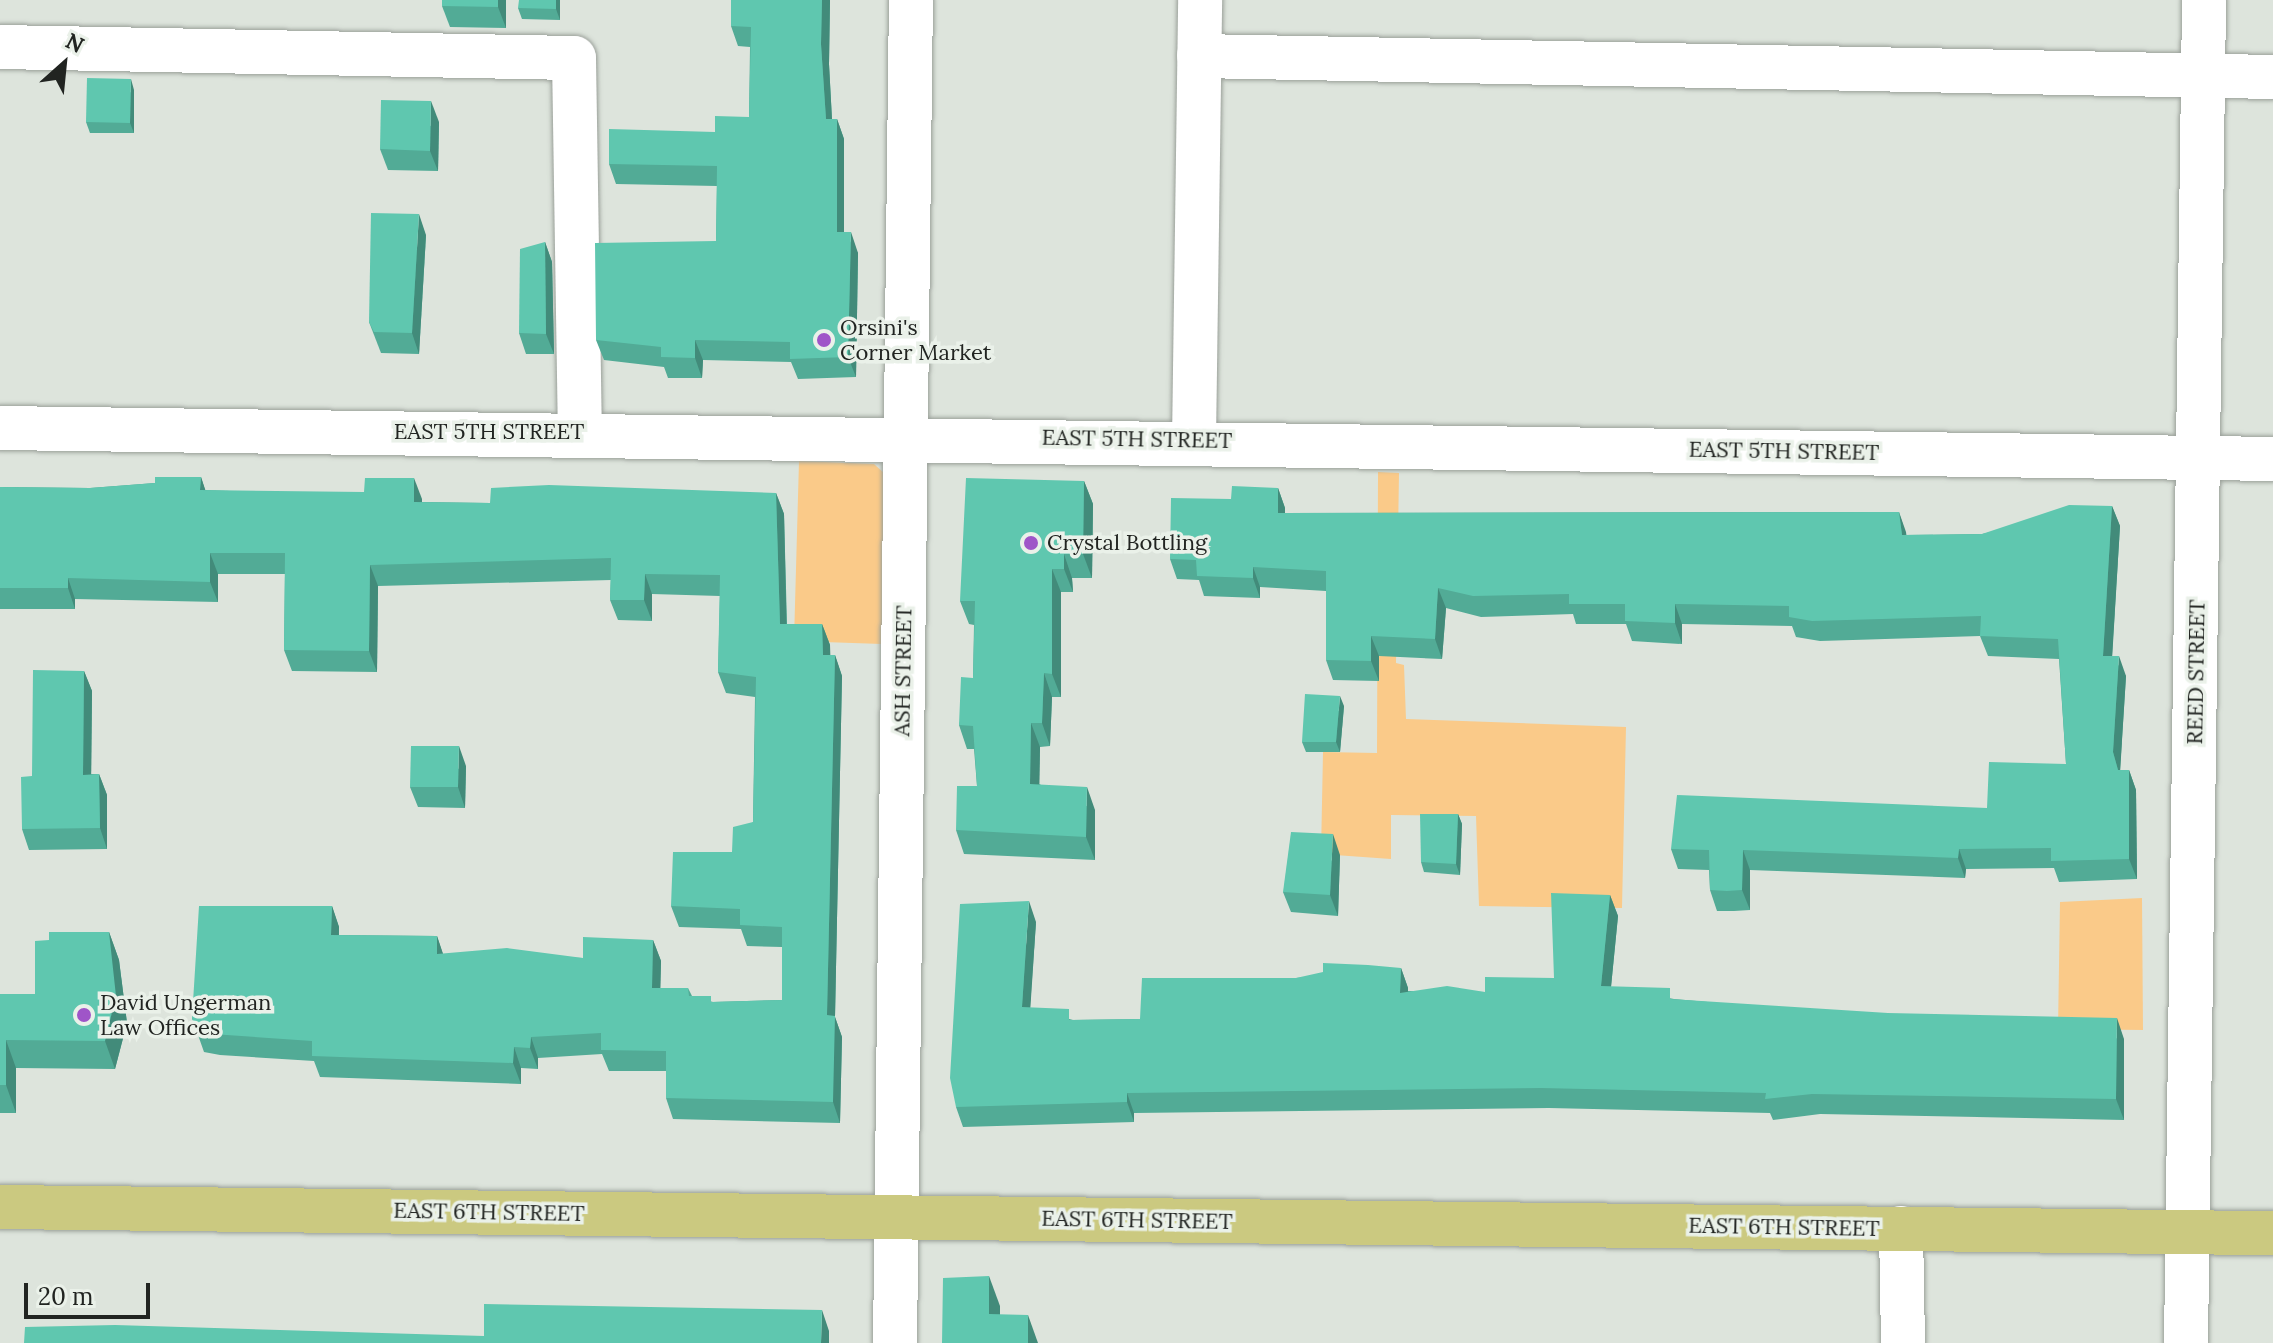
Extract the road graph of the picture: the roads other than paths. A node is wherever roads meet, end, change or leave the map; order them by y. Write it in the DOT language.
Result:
graph roads {
  1 [pos="911,0"];
  2 [pos="1200,0"];
  3 [pos="2204,0"];
  4 [pos="0,47"];
  5 [pos="1199,56"];
  6 [pos="2203,76"];
  7 [pos="2273,77"];
  8 [pos="0,428"];
  9 [pos="580,432"];
  10 [pos="905,435"];
  11 [pos="1194,441"];
  12 [pos="2199,459"];
  13 [pos="2273,459"];
  14 [pos="0,1207"];
  15 [pos="897,1217"];
  16 [pos="1901,1228"];
  17 [pos="2187,1232"];
  18 [pos="2273,1233"];
  19 [pos="895,1343"];
  20 [pos="1903,1343"];
  21 [pos="2186,1343"];
  1 -- 10 [label="street, ASH STREET"];
  2 -- 5 [label="street"];
  3 -- 6 [label="street, REED STREET"];
  4 -- 9 [label="street"];
  5 -- 6 [label="street"];
  5 -- 11 [label="street"];
  6 -- 7 [label="street"];
  6 -- 12 [label="street, REED STREET"];
  8 -- 9 [label="street, EAST 5TH STREET"];
  9 -- 10 [label="street, EAST 5TH STREET"];
  10 -- 11 [label="street, EAST 5TH STREET"];
  10 -- 15 [label="street, ASH STREET"];
  11 -- 12 [label="street, EAST 5TH STREET"];
  12 -- 13 [label="street, EAST 5TH STREET"];
  12 -- 17 [label="street, REED STREET"];
  14 -- 15 [label="main road, EAST 6TH STREET"];
  15 -- 16 [label="main road, EAST 6TH STREET"];
  15 -- 19 [label="street, ASH STREET"];
  16 -- 17 [label="main road, EAST 6TH STREET"];
  16 -- 20 [label="street"];
  17 -- 18 [label="main road, EAST 6TH STREET"];
  17 -- 21 [label="street, REED STREET"];
}
